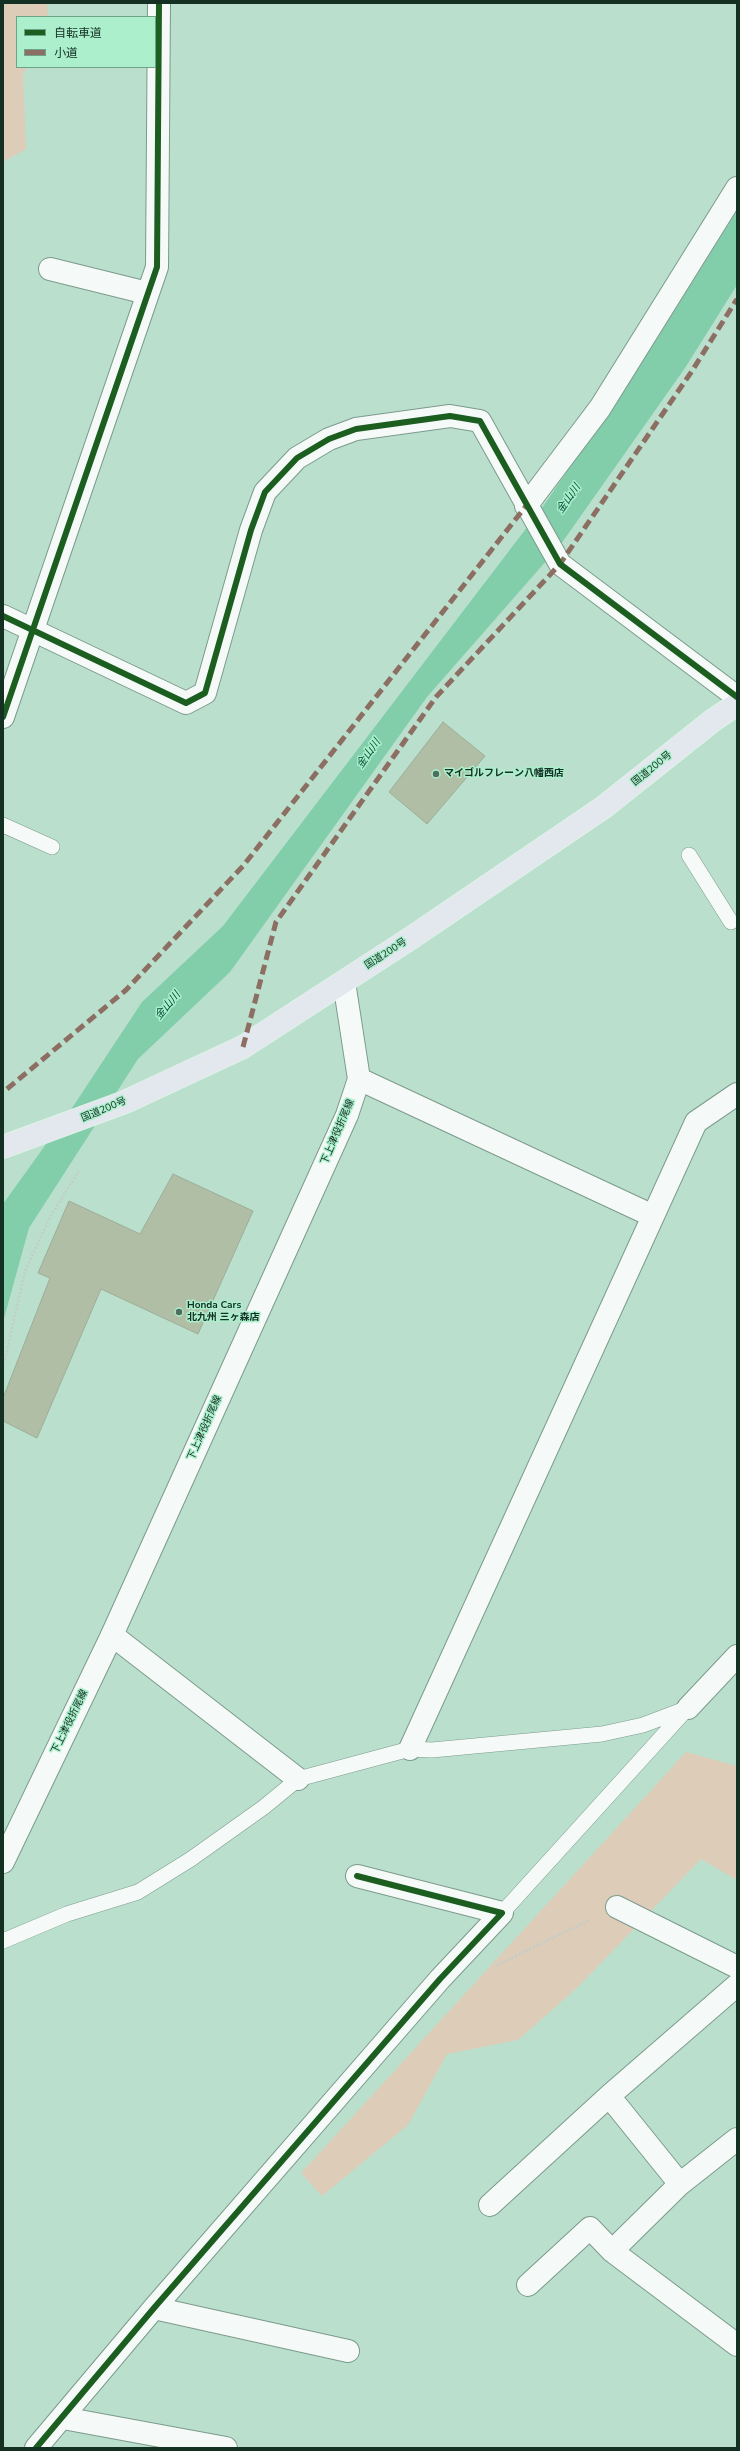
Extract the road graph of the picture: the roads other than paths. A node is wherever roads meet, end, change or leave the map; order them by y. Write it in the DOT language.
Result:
graph roads {
  1 [pos="159,3"];
  2 [pos="737,188"];
  3 [pos="50,269"];
  4 [pos="146,293"];
  5 [pos="528,510"];
  6 [pos="3,616"];
  7 [pos="34,632"];
  8 [pos="737,697"];
  9 [pos="737,704"];
  10 [pos="3,717"];
  11 [pos="3,825"];
  12 [pos="52,847"];
  13 [pos="689,855"];
  14 [pos="731,922"];
  15 [pos="344,982"];
  16 [pos="358,1079"];
  17 [pos="737,1094"];
  18 [pos="9,1146"];
  19 [pos="653,1216"];
  20 [pos="112,1635"];
  21 [pos="737,1656"];
  22 [pos="688,1708"];
  23 [pos="410,1749"];
  24 [pos="298,1778"];
  25 [pos="3,1862"];
  26 [pos="357,1876"];
  27 [pos="617,1907"];
  28 [pos="502,1913"];
  29 [pos="3,1941"];
  30 [pos="737,1967"];
  31 [pos="737,1985"];
  32 [pos="609,2096"];
  33 [pos="737,2139"];
  34 [pos="680,2184"];
  35 [pos="490,2205"];
  36 [pos="612,2251"];
  37 [pos="528,2284"];
  38 [pos="154,2308"];
  39 [pos="737,2345"];
  40 [pos="348,2351"];
  41 [pos="63,2418"];
  42 [pos="36,2448"];
  43 [pos="226,2448"];
  1 -- 4 [label="street"];
  2 -- 5 [label="street"];
  3 -- 4 [label="street"];
  4 -- 7 [label="street"];
  5 -- 7 [label="street"];
  5 -- 8 [label="street"];
  6 -- 7 [label="street"];
  7 -- 10 [label="street"];
  9 -- 15 [label="highway, 国道200号"];
  11 -- 12 [label="lane"];
  13 -- 14 [label="lane"];
  15 -- 16 [label="street, 下上津役折尾線"];
  15 -- 18 [label="highway, 国道200号"];
  16 -- 19 [label="street"];
  16 -- 20 [label="street, 下上津役折尾線"];
  17 -- 19 [label="street"];
  19 -- 23 [label="street"];
  20 -- 24 [label="street"];
  20 -- 25 [label="street, 下上津役折尾線"];
  21 -- 22 [label="street"];
  22 -- 23 [label="lane"];
  22 -- 28 [label="lane"];
  23 -- 24 [label="lane"];
  24 -- 29 [label="lane"];
  26 -- 28 [label="street"];
  27 -- 30 [label="street"];
  28 -- 38 [label="street"];
  31 -- 32 [label="street"];
  32 -- 34 [label="street"];
  32 -- 35 [label="street"];
  33 -- 34 [label="street"];
  34 -- 36 [label="street"];
  36 -- 37 [label="street"];
  36 -- 39 [label="street"];
  38 -- 40 [label="street"];
  38 -- 41 [label="street"];
  41 -- 42 [label="street"];
  41 -- 43 [label="street"];
}
